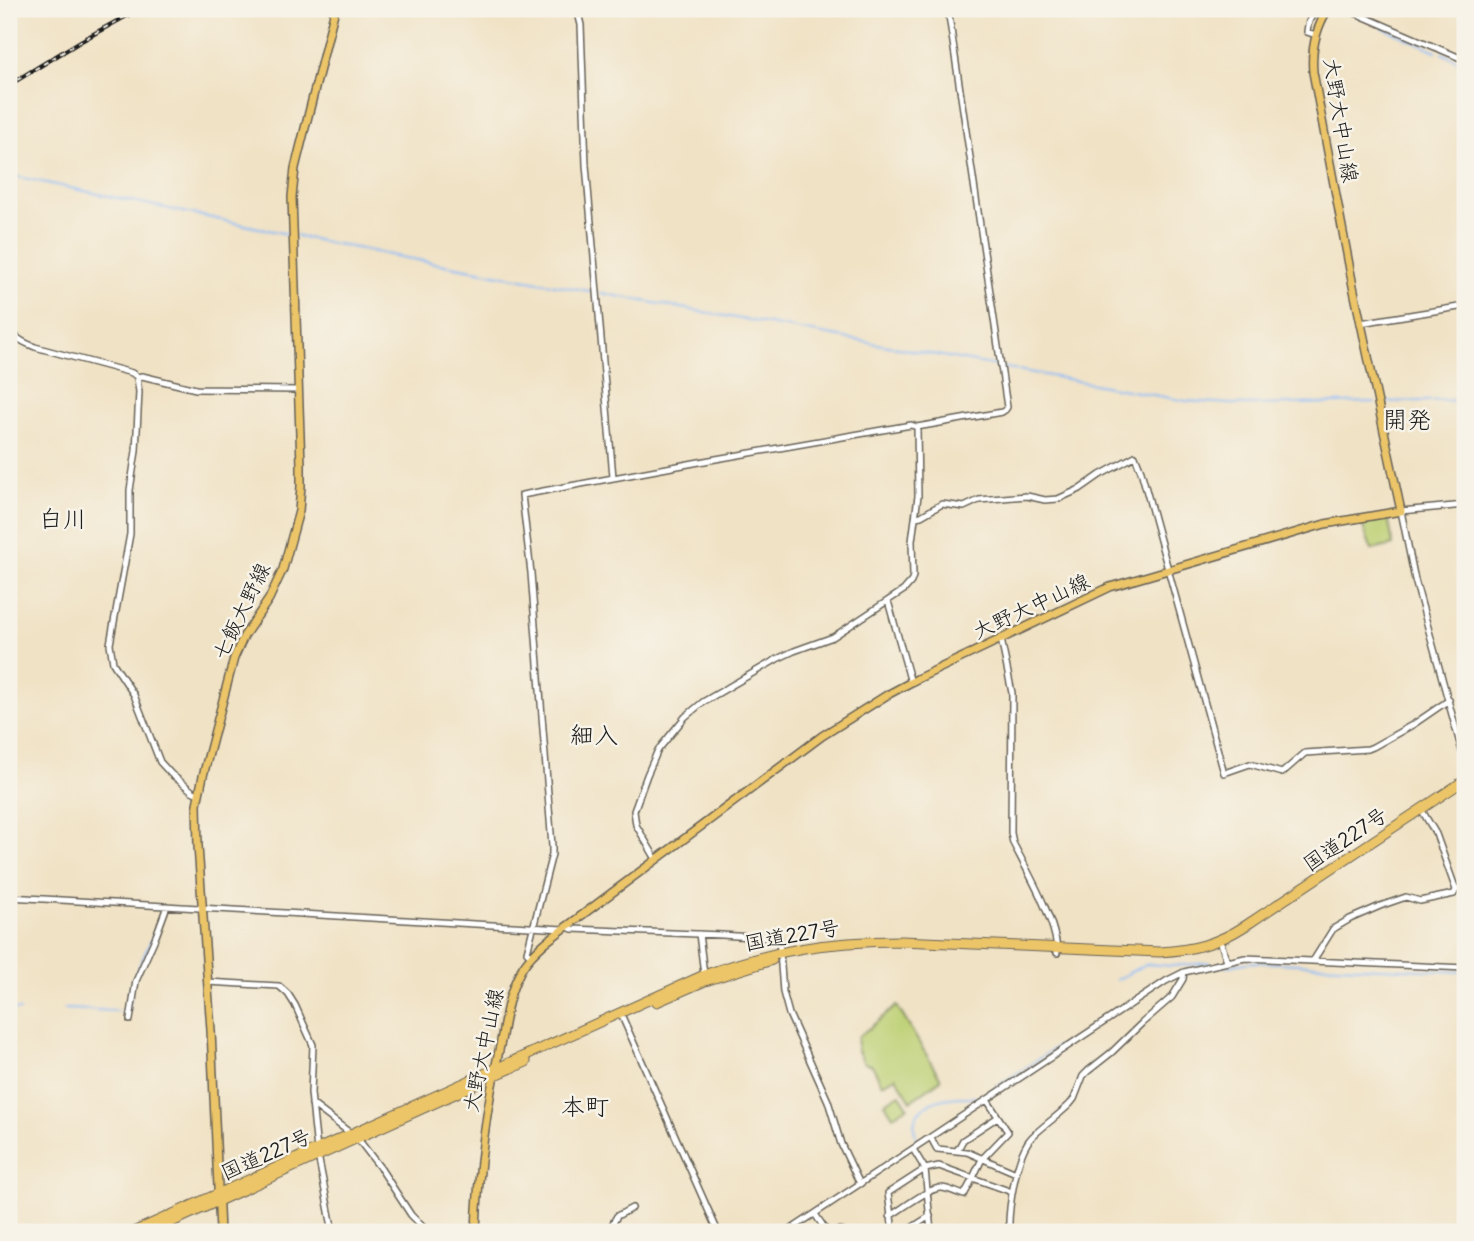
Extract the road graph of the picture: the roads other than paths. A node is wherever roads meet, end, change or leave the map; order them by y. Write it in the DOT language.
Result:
graph roads {
  1 [pos="335,9"];
  2 [pos="577,9"];
  3 [pos="948,9"];
  4 [pos="1318,9"];
  5 [pos="1328,9"];
  6 [pos="1350,10"];
  7 [pos="1316,35"];
  8 [pos="1465,60"];
  9 [pos="9,259"];
  10 [pos="9,292"];
  11 [pos="1465,306"];
  12 [pos="9,316"];
  13 [pos="1360,323"];
  14 [pos="137,377"];
  15 [pos="298,390"];
  16 [pos="917,428"];
  17 [pos="613,477"];
  18 [pos="1465,505"];
  19 [pos="1401,511"];
  20 [pos="916,517"];
  21 [pos="1167,569"];
  22 [pos="888,601"];
  23 [pos="1001,639"];
  24 [pos="911,683"];
  25 [pos="1449,700"];
  26 [pos="1465,762"];
  27 [pos="1465,780"];
  28 [pos="1465,786"];
  29 [pos="198,794"];
  30 [pos="1422,811"];
  31 [pos="656,859"];
  32 [pos="1465,888"];
  33 [pos="1457,890"];
  34 [pos="9,897"];
  35 [pos="167,906"];
  36 [pos="202,907"];
  37 [pos="534,927"];
  38 [pos="564,928"];
  39 [pos="699,934"];
  40 [pos="1221,942"];
  41 [pos="1057,950"];
  42 [pos="781,954"];
  43 [pos="531,956"];
  44 [pos="1227,961"];
  45 [pos="1313,961"];
  46 [pos="1465,968"];
  47 [pos="1184,972"];
  48 [pos="705,978"];
  49 [pos="207,982"];
  50 [pos="621,1015"];
  51 [pos="130,1020"];
  52 [pos="494,1073"];
  53 [pos="987,1100"];
  54 [pos="312,1104"];
  55 [pos="998,1117"];
  56 [pos="356,1136"];
  57 [pos="931,1138"];
  58 [pos="913,1149"];
  59 [pos="957,1151"];
  60 [pos="318,1153"];
  61 [pos="982,1159"];
  62 [pos="925,1168"];
  63 [pos="1016,1173"];
  64 [pos="973,1177"];
  65 [pos="860,1184"];
  66 [pos="928,1192"];
  67 [pos="1012,1192"];
  68 [pos="218,1198"];
  69 [pos="632,1208"];
  70 [pos="815,1214"];
  71 [pos="890,1216"];
  72 [pos="930,1216"];
  73 [pos="133,1232"];
  74 [pos="150,1232"];
  75 [pos="220,1232"];
  76 [pos="333,1232"];
  77 [pos="428,1232"];
  78 [pos="476,1232"];
  79 [pos="608,1232"];
  80 [pos="718,1232"];
  81 [pos="787,1232"];
  82 [pos="827,1232"];
  83 [pos="834,1232"];
  84 [pos="844,1232"];
  85 [pos="893,1232"];
  86 [pos="905,1232"];
  87 [pos="930,1232"];
  88 [pos="1009,1232"];
  1 -- 15 [label="main road, 七飯大野線"];
  2 -- 17 [label="street"];
  3 -- 16 [label="street"];
  4 -- 7 [label="street"];
  5 -- 7 [label="main road, 大野大中山線"];
  6 -- 8 [label="street"];
  7 -- 13 [label="main road, 大野大中山線"];
  9 -- 10 [label="street"];
  11 -- 13 [label="street"];
  12 -- 14 [label="street"];
  13 -- 19 [label="main road, 大野大中山線"];
  14 -- 15 [label="street"];
  14 -- 29 [label="street"];
  15 -- 29 [label="main road, 七飯大野線"];
  16 -- 17 [label="street"];
  16 -- 20 [label="street"];
  17 -- 37 [label="street"];
  18 -- 19 [label="street"];
  19 -- 21 [label="main road, 大野大中山線"];
  19 -- 25 [label="street"];
  20 -- 21 [label="street"];
  20 -- 22 [label="street"];
  21 -- 23 [label="main road, 大野大中山線"];
  21 -- 25 [label="street"];
  22 -- 24 [label="street"];
  22 -- 31 [label="street"];
  23 -- 24 [label="main road, 大野大中山線"];
  23 -- 41 [label="street"];
  24 -- 31 [label="main road, 大野大中山線"];
  25 -- 26 [label="street"];
  27 -- 30 [label="highway, 国道227号"];
  28 -- 30 [label="highway, 国道227号"];
  29 -- 36 [label="main road, 七飯大野線"];
  30 -- 33 [label="street"];
  30 -- 40 [label="highway, 国道227号"];
  31 -- 38 [label="main road, 大野大中山線"];
  32 -- 33 [label="street"];
  33 -- 45 [label="street"];
  34 -- 35 [label="street"];
  35 -- 36 [label="street"];
  35 -- 51 [label="street"];
  36 -- 37 [label="street"];
  36 -- 49 [label="main road, 七飯大野線"];
  37 -- 38 [label="street"];
  37 -- 43 [label="street"];
  38 -- 39 [label="street"];
  38 -- 43 [label="main road, 大野大中山線"];
  39 -- 42 [label="street"];
  39 -- 48 [label="street"];
  40 -- 41 [label="highway, 国道227号"];
  40 -- 44 [label="street"];
  41 -- 42 [label="highway, 国道227号"];
  42 -- 48 [label="highway, 国道227号"];
  42 -- 65 [label="street"];
  43 -- 52 [label="main road, 大野大中山線"];
  44 -- 45 [label="street"];
  44 -- 47 [label="street"];
  45 -- 46 [label="street"];
  47 -- 53 [label="street"];
  47 -- 63 [label="street"];
  48 -- 50 [label="highway, 国道227号"];
  49 -- 54 [label="street"];
  49 -- 68 [label="main road, 七飯大野線"];
  50 -- 52 [label="highway, 国道227号"];
  50 -- 80 [label="street"];
  52 -- 56 [label="highway, 国道227号"];
  52 -- 78 [label="main road, 大野大中山線"];
  53 -- 55 [label="street"];
  53 -- 57 [label="street"];
  54 -- 56 [label="street"];
  54 -- 60 [label="street"];
  55 -- 59 [label="street"];
  55 -- 61 [label="street"];
  56 -- 60 [label="highway, 国道227号"];
  56 -- 77 [label="street"];
  57 -- 58 [label="street"];
  57 -- 59 [label="street"];
  58 -- 62 [label="street"];
  58 -- 65 [label="street"];
  59 -- 61 [label="street"];
  60 -- 68 [label="highway, 国道227号"];
  60 -- 76 [label="street"];
  61 -- 63 [label="street"];
  61 -- 64 [label="street"];
  62 -- 64 [label="street"];
  62 -- 66 [label="street"];
  62 -- 71 [label="street"];
  63 -- 67 [label="street"];
  64 -- 66 [label="street"];
  64 -- 67 [label="street"];
  65 -- 70 [label="street"];
  66 -- 71 [label="street"];
  66 -- 72 [label="street"];
  67 -- 88 [label="street"];
  68 -- 73 [label="highway, 国道227号"];
  68 -- 74 [label="highway, 国道227号"];
  68 -- 75 [label="main road, 七飯大野線"];
  69 -- 79 [label="street"];
  70 -- 81 [label="street"];
  70 -- 82 [label="street"];
  71 -- 85 [label="street"];
  72 -- 86 [label="street"];
  72 -- 87 [label="street"];
  83 -- 84 [label="street"];
}
